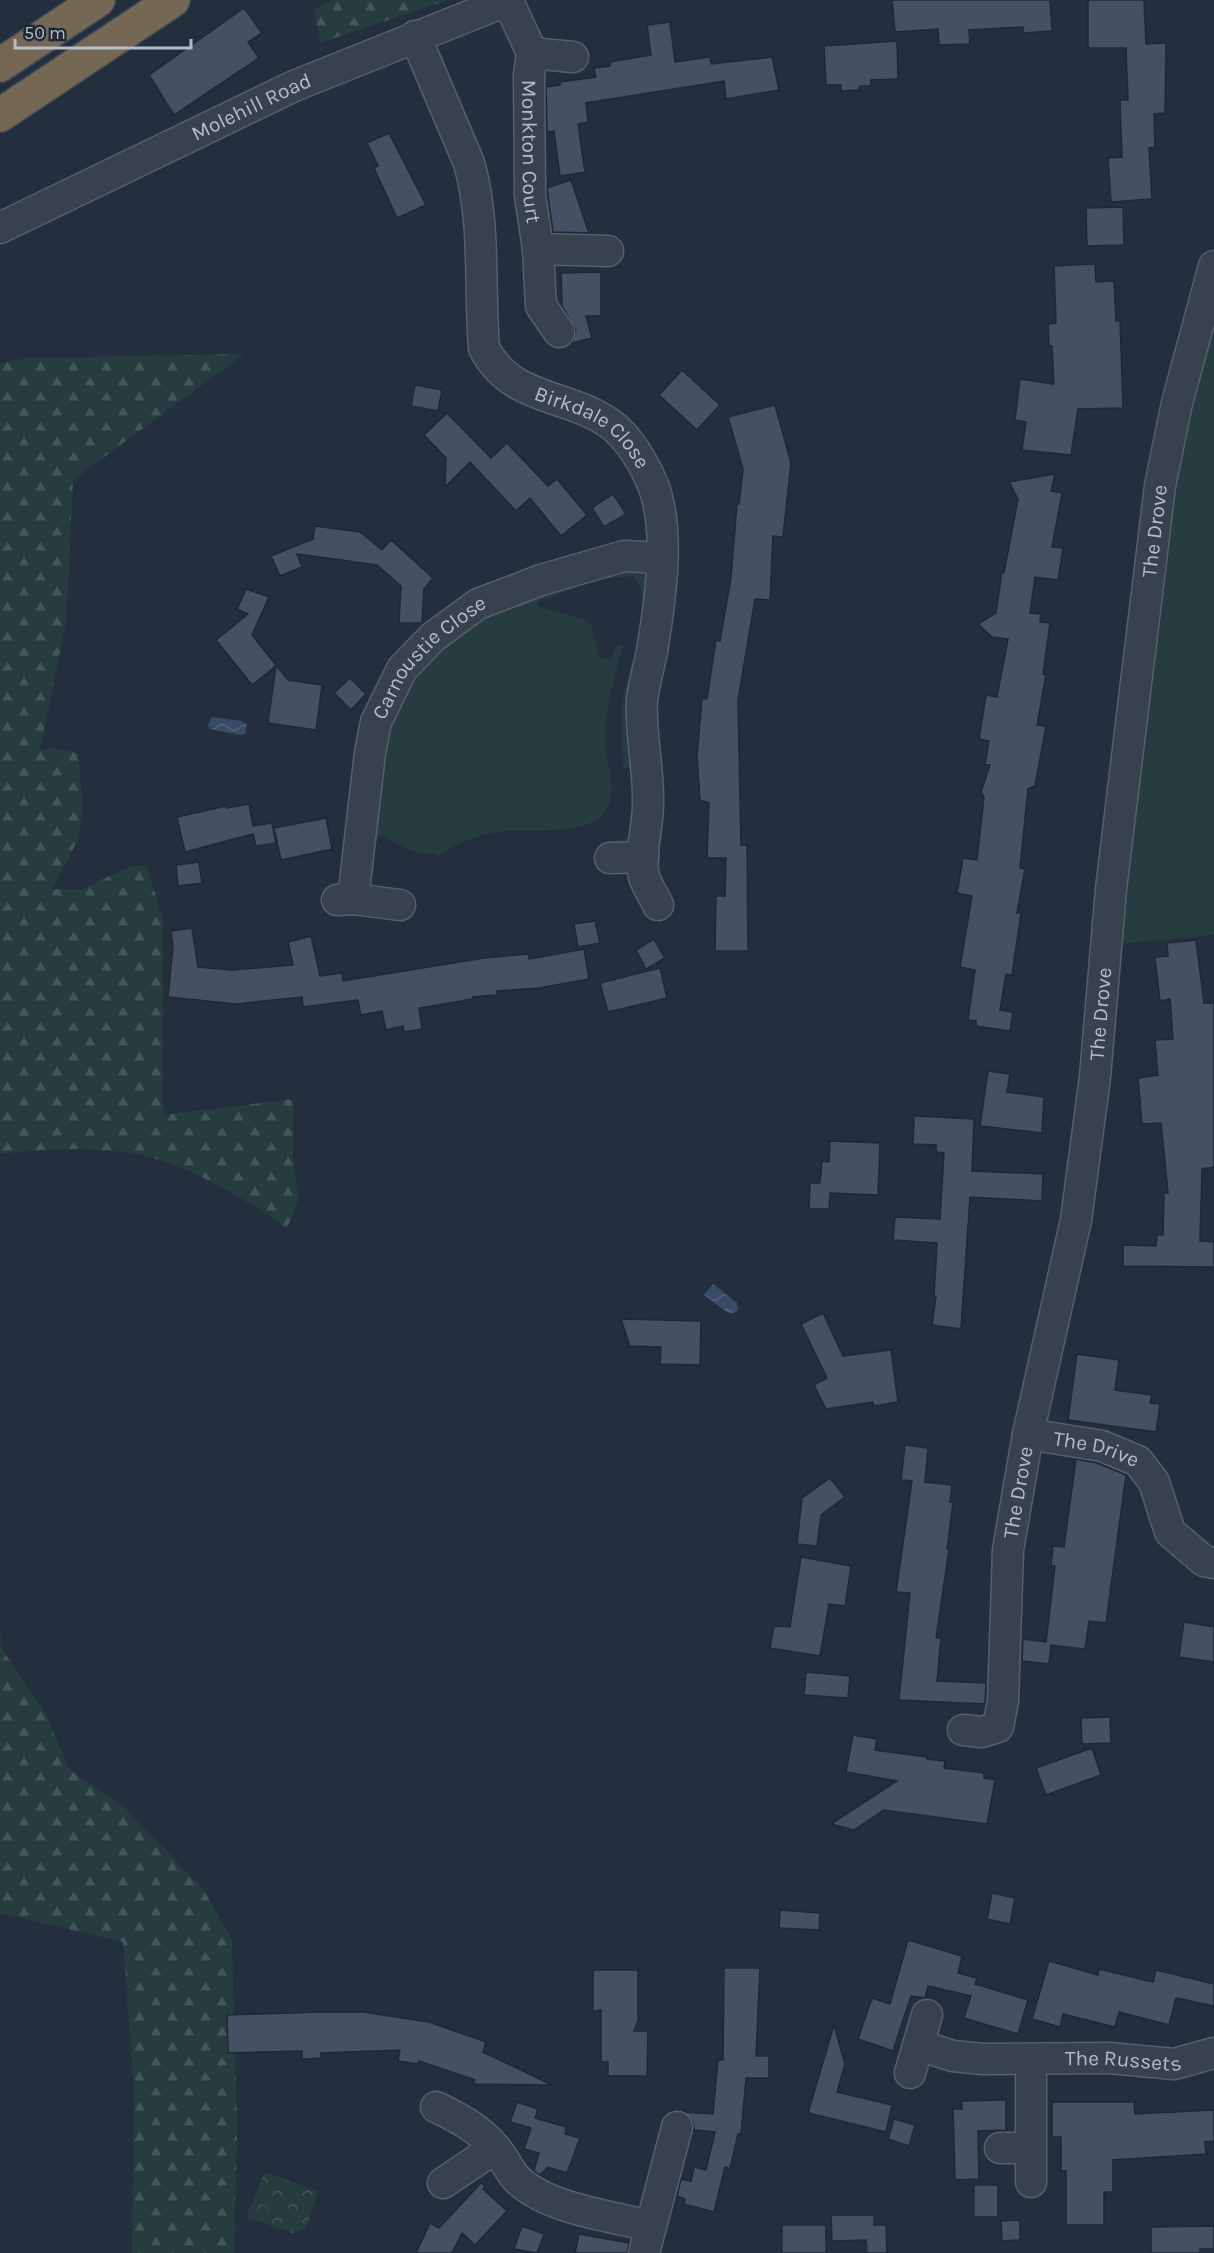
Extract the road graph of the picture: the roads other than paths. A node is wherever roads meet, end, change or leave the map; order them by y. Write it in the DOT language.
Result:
graph roads {
  1 [pos="98,0"];
  2 [pos="173,0"];
  3 [pos="508,0"];
  4 [pos="415,36"];
  5 [pos="532,54"];
  6 [pos="573,57"];
  7 [pos="0,65"];
  8 [pos="0,115"];
  9 [pos="0,228"];
  10 [pos="538,249"];
  11 [pos="608,251"];
  12 [pos="1214,266"];
  13 [pos="559,332"];
  14 [pos="661,558"];
  15 [pos="643,857"];
  16 [pos="610,858"];
  17 [pos="400,905"];
  18 [pos="658,905"];
  19 [pos="1028,1434"];
  20 [pos="1214,1563"];
  21 [pos="963,1730"];
  22 [pos="927,2015"];
  23 [pos="1214,2053"];
  24 [pos="1031,2059"];
  25 [pos="436,2107"];
  26 [pos="677,2127"];
  27 [pos="495,2148"];
  28 [pos="1000,2148"];
  29 [pos="1030,2148"];
  30 [pos="1031,2182"];
  31 [pos="443,2183"];
  32 [pos="647,2240"];
  1 -- 7 [label="highway"];
  2 -- 8 [label="highway"];
  3 -- 4 [label="street, Molehill Road"];
  3 -- 5 [label="street, Monkton Court"];
  4 -- 9 [label="street, Molehill Road"];
  4 -- 14 [label="street, Birkdale Close"];
  5 -- 6 [label="street, Monkton Court"];
  5 -- 10 [label="street, Monkton Court"];
  10 -- 11 [label="street, Monkton Court"];
  10 -- 13 [label="street, Monkton Court"];
  12 -- 19 [label="street, The Drove"];
  14 -- 15 [label="street, Birkdale Close"];
  14 -- 17 [label="street, Carnoustie Close"];
  15 -- 16 [label="street"];
  15 -- 18 [label="street, Birkdale Close"];
  19 -- 20 [label="street, The Drive"];
  19 -- 21 [label="street, The Drove"];
  22 -- 24 [label="street, The Russets"];
  23 -- 24 [label="street, The Russets"];
  24 -- 29 [label="street"];
  25 -- 27 [label="street"];
  26 -- 32 [label="street"];
  27 -- 31 [label="street"];
  27 -- 32 [label="street"];
  28 -- 29 [label="street"];
  29 -- 30 [label="street"];
}
